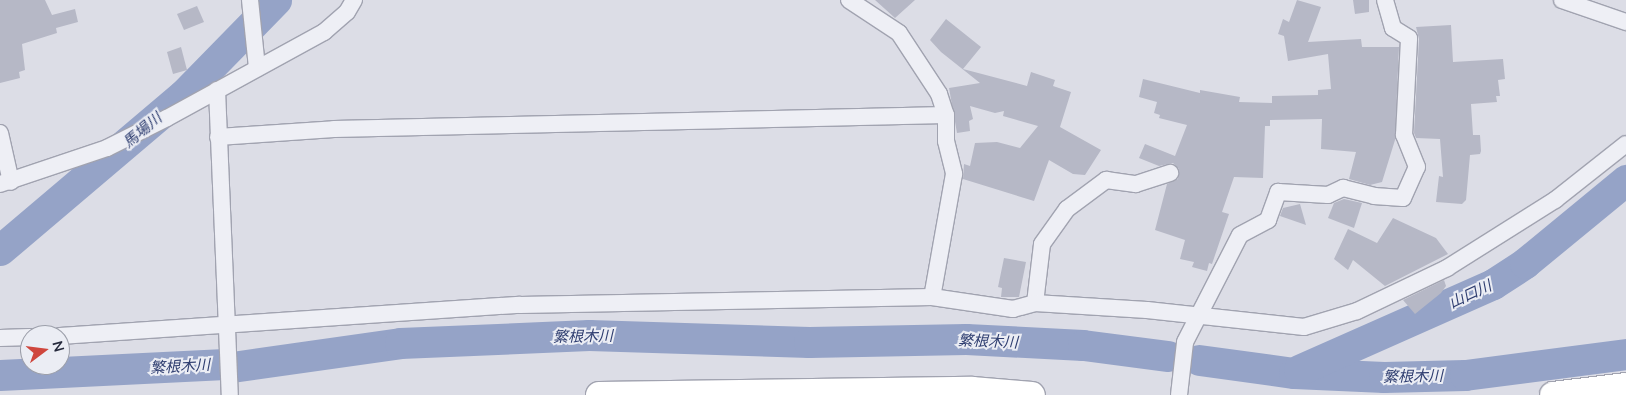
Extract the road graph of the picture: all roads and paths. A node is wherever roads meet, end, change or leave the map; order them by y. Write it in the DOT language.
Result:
graph roads {
  1 [pos="250,0"];
  2 [pos="354,0"];
  3 [pos="849,0"];
  4 [pos="1385,0"];
  5 [pos="1562,0"];
  6 [pos="1626,22"];
  7 [pos="258,68"];
  8 [pos="217,90"];
  9 [pos="946,115"];
  10 [pos="0,133"];
  11 [pos="218,137"];
  12 [pos="1626,144"];
  13 [pos="1170,173"];
  14 [pos="5,183"];
  15 [pos="932,297"];
  16 [pos="1035,303"];
  17 [pos="1198,316"];
  18 [pos="225,326"];
  19 [pos="70,335"];
  20 [pos="20,337"];
  21 [pos="0,338"];
  22 [pos="1626,386"];
  23 [pos="833,393"];
  24 [pos="230,394"];
  25 [pos="683,394"];
  26 [pos="599,395"];
  27 [pos="1032,395"];
  28 [pos="1179,395"];
  29 [pos="1553,395"];
  1 -- 7 [label="street"];
  2 -- 7 [label="street"];
  3 -- 9 [label="street"];
  4 -- 17 [label="street"];
  5 -- 6 [label="street"];
  7 -- 8 [label="street"];
  8 -- 11 [label="street"];
  8 -- 14 [label="street"];
  9 -- 11 [label="street"];
  9 -- 15 [label="street"];
  10 -- 14 [label="street"];
  11 -- 18 [label="street"];
  12 -- 17 [label="street"];
  13 -- 16 [label="street"];
  15 -- 16 [label="street"];
  15 -- 18 [label="street"];
  16 -- 17 [label="street"];
  17 -- 28 [label="street"];
  18 -- 19 [label="street"];
  18 -- 24 [label="street"];
  20 -- 21 [label="street"];
  22 -- 29 [label="main road"];
  23 -- 25 [label="main road"];
  23 -- 27 [label="main road"];
  25 -- 26 [label="main road"];
}
